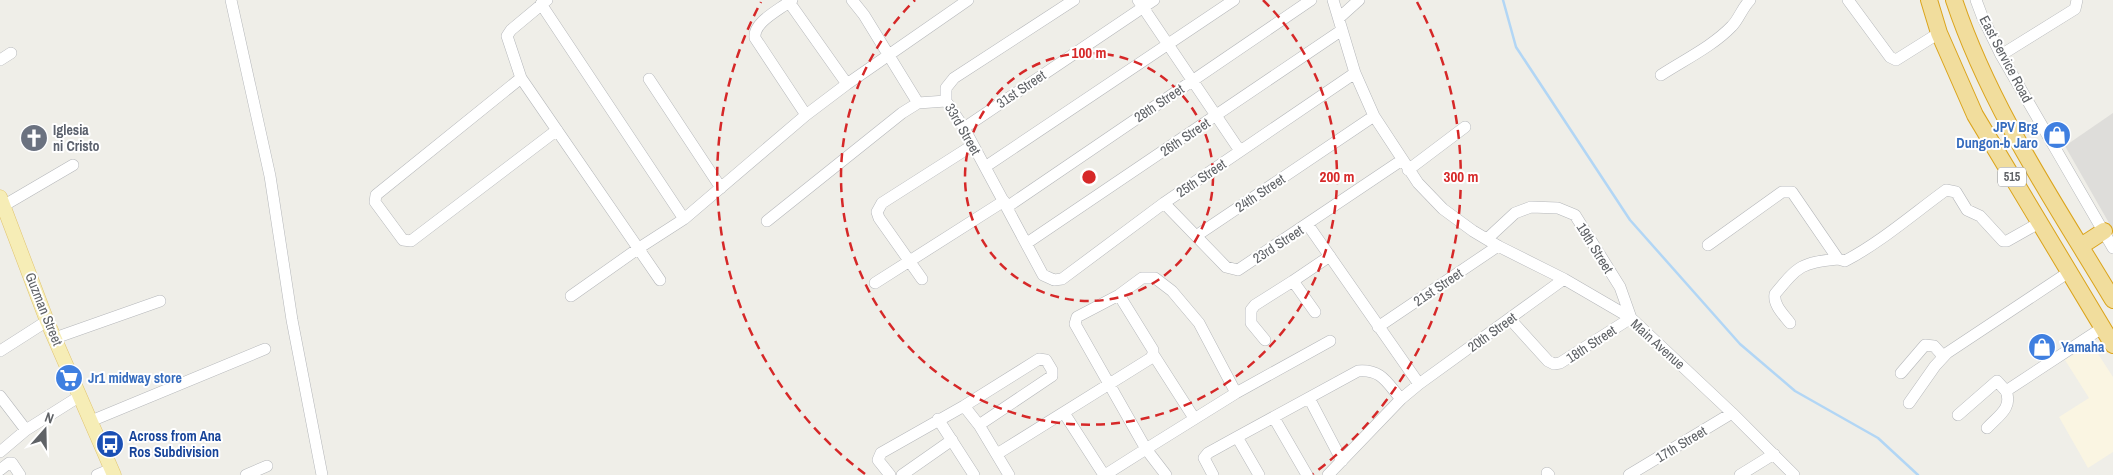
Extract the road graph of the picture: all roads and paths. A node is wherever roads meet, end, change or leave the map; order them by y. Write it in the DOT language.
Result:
graph roads {
  1 [pos="231,0"];
  2 [pos="852,0"];
  3 [pos="968,0"];
  4 [pos="1074,0"];
  5 [pos="1154,0"];
  6 [pos="1234,0"];
  7 [pos="1311,0"];
  8 [pos="1333,0"];
  9 [pos="1359,0"];
  10 [pos="1750,0"];
  11 [pos="1848,0"];
  12 [pos="1928,0"];
  13 [pos="1954,0"];
  14 [pos="1976,0"];
  15 [pos="2077,0"];
  16 [pos="791,1"];
  17 [pos="544,2"];
  18 [pos="1141,4"];
  19 [pos="1341,24"];
  20 [pos="1939,33"];
  21 [pos="1167,44"];
  22 [pos="11,53"];
  23 [pos="2001,55"];
  24 [pos="888,56"];
  25 [pos="0,60"];
  26 [pos="1354,73"];
  27 [pos="1661,75"];
  28 [pos="521,78"];
  29 [pos="649,80"];
  30 [pos="1192,80"];
  31 [pos="847,84"];
  32 [pos="946,101"];
  33 [pos="918,103"];
  34 [pos="806,115"];
  35 [pos="1217,116"];
  36 [pos="1374,116"];
  37 [pos="1464,127"];
  38 [pos="964,128"];
  39 [pos="557,130"];
  40 [pos="973,145"];
  41 [pos="1240,151"];
  42 [pos="73,165"];
  43 [pos="1405,165"];
  44 [pos="985,166"];
  45 [pos="2044,186"];
  46 [pos="721,188"];
  47 [pos="2023,196"];
  48 [pos="2,201"];
  49 [pos="1164,203"];
  50 [pos="1005,204"];
  51 [pos="684,218"];
  52 [pos="768,221"];
  53 [pos="2039,223"];
  54 [pos="1308,225"];
  55 [pos="2104,231"];
  56 [pos="1196,236"];
  57 [pos="1486,239"];
  58 [pos="1027,243"];
  59 [pos="1708,245"];
  60 [pos="1498,246"];
  61 [pos="2081,246"];
  62 [pos="638,248"];
  63 [pos="2113,248"];
  64 [pos="1330,256"];
  65 [pos="1838,259"];
  66 [pos="908,260"];
  67 [pos="2069,272"];
  68 [pos="1048,278"];
  69 [pos="922,279"];
  70 [pos="1564,279"];
  71 [pos="660,280"];
  72 [pos="1293,282"];
  73 [pos="875,283"];
  74 [pos="1119,295"];
  75 [pos="572,296"];
  76 [pos="2113,300"];
  77 [pos="160,301"];
  78 [pos="1315,312"];
  79 [pos="1630,318"];
  80 [pos="1510,319"];
  81 [pos="48,322"];
  82 [pos="1790,323"];
  83 [pos="1378,327"];
  84 [pos="2102,328"];
  85 [pos="55,338"];
  86 [pos="1264,340"];
  87 [pos="1330,341"];
  88 [pos="2113,345"];
  89 [pos="265,349"];
  90 [pos="0,351"];
  91 [pos="1153,354"];
  92 [pos="1943,356"];
  93 [pos="1901,373"];
  94 [pos="1109,383"];
  95 [pos="1419,384"];
  96 [pos="2006,391"];
  97 [pos="1236,393"];
  98 [pos="0,396"];
  99 [pos="80,396"];
  100 [pos="1309,398"];
  101 [pos="1401,399"];
  102 [pos="1909,403"];
  103 [pos="964,406"];
  104 [pos="1064,413"];
  105 [pos="1732,413"];
  106 [pos="1958,415"];
  107 [pos="1194,418"];
  108 [pos="1274,418"];
  109 [pos="938,419"];
  110 [pos="91,421"];
  111 [pos="979,425"];
  112 [pos="1987,428"];
  113 [pos="26,430"];
  114 [pos="1237,437"];
  115 [pos="952,440"];
  116 [pos="1146,449"];
  117 [pos="0,452"];
  118 [pos="997,454"];
  119 [pos="1774,454"];
  120 [pos="1342,461"];
  121 [pos="267,466"];
  122 [pos="0,470"];
  123 [pos="113,472"];
  124 [pos="20,475"];
  125 [pos="97,475"];
  126 [pos="246,475"];
  127 [pos="322,475"];
  128 [pos="890,475"];
  129 [pos="902,475"];
  130 [pos="974,475"];
  131 [pos="1009,475"];
  132 [pos="1105,475"];
  133 [pos="1166,475"];
  134 [pos="1213,475"];
  135 [pos="1259,475"];
  136 [pos="1307,475"];
  137 [pos="1328,475"];
  138 [pos="1629,475"];
  139 [pos="1740,475"];
  140 [pos="1794,475"];
  1 -- 127 [label="street"];
  2 -- 24 [label="street"];
  3 -- 24 [label="street"];
  4 -- 32 [label="street, 33rd Street"];
  5 -- 18 [label="street, 31st Street"];
  6 -- 21 [label="street"];
  7 -- 30 [label="street, 28th Street"];
  8 -- 19 [label="street, Main Avenue"];
  9 -- 19 [label="street, 26th Street"];
  10 -- 27 [label="street"];
  11 -- 20 [label="street"];
  12 -- 20 [label="highway, 515"];
  13 -- 45 [label="highway, 515"];
  14 -- 23 [label="street, East Service Road"];
  15 -- 23 [label="street"];
  16 -- 31 [label="street"];
  16 -- 34 [label="street"];
  17 -- 28 [label="street"];
  17 -- 51 [label="street"];
  18 -- 21 [label="street"];
  18 -- 38 [label="street, 31st Street"];
  19 -- 26 [label="street, Main Avenue"];
  19 -- 35 [label="street, 26th Street"];
  20 -- 47 [label="highway, 515"];
  21 -- 30 [label="street"];
  21 -- 44 [label="street"];
  22 -- 25 [label="street"];
  23 -- 55 [label="street, East Service Road"];
  24 -- 31 [label="street"];
  24 -- 33 [label="street"];
  26 -- 36 [label="street, Main Avenue"];
  26 -- 41 [label="street, 25th Street"];
  28 -- 39 [label="street"];
  28 -- 39 [label="street"];
  29 -- 46 [label="street"];
  30 -- 35 [label="street"];
  30 -- 50 [label="street, 28th Street"];
  31 -- 34 [label="street"];
  32 -- 33 [label="street"];
  32 -- 38 [label="street, 33rd Street"];
  33 -- 52 [label="street"];
  34 -- 46 [label="street"];
  35 -- 41 [label="street"];
  35 -- 58 [label="street, 26th Street"];
  36 -- 43 [label="street, Main Avenue"];
  36 -- 56 [label="street, 24th Street"];
  37 -- 43 [label="street, 23rd Street"];
  38 -- 40 [label="street, 33rd Street"];
  39 -- 62 [label="street"];
  40 -- 44 [label="street, 33rd Street"];
  40 -- 66 [label="street"];
  41 -- 49 [label="street, 25th Street"];
  42 -- 48 [label="street"];
  43 -- 54 [label="street, 23rd Street"];
  43 -- 57 [label="street, Main Avenue"];
  44 -- 50 [label="street, 33rd Street"];
  45 -- 47 [label="highway"];
  45 -- 61 [label="highway, 515"];
  46 -- 51 [label="street"];
  47 -- 53 [label="highway, 515"];
  48 -- 81 [label="main road, Guzman Street"];
  49 -- 56 [label="street, 23rd Street"];
  49 -- 68 [label="street, 25th Street"];
  50 -- 58 [label="street, 33rd Street"];
  50 -- 66 [label="street, 28th Street"];
  51 -- 62 [label="street"];
  53 -- 65 [label="street"];
  53 -- 67 [label="highway, 515"];
  54 -- 56 [label="street, 23rd Street"];
  54 -- 64 [label="street"];
  55 -- 61 [label="highway"];
  55 -- 63 [label="street, East Service Road"];
  57 -- 60 [label="street, Main Avenue"];
  57 -- 79 [label="street, 19th Street"];
  58 -- 68 [label="street, 33rd Street"];
  59 -- 65 [label="street"];
  60 -- 70 [label="street, Main Avenue"];
  60 -- 83 [label="street, 21st Street"];
  61 -- 76 [label="highway, 515"];
  62 -- 71 [label="street"];
  62 -- 75 [label="street"];
  64 -- 72 [label="street"];
  64 -- 83 [label="street"];
  65 -- 82 [label="street"];
  66 -- 69 [label="street"];
  66 -- 73 [label="street, 28th Street"];
  67 -- 84 [label="highway, 515"];
  67 -- 92 [label="street"];
  70 -- 79 [label="street, Main Avenue"];
  70 -- 80 [label="street, 20th Street"];
  72 -- 78 [label="street"];
  72 -- 86 [label="street"];
  74 -- 91 [label="street"];
  74 -- 94 [label="street"];
  74 -- 97 [label="street"];
  77 -- 85 [label="street"];
  79 -- 80 [label="street, 18th Street"];
  79 -- 105 [label="street, Main Avenue"];
  80 -- 95 [label="street, 20th Street"];
  81 -- 85 [label="main road, Guzman Street"];
  81 -- 90 [label="street"];
  83 -- 95 [label="street"];
  84 -- 88 [label="highway, 515"];
  84 -- 96 [label="street"];
  85 -- 99 [label="main road, Guzman Street"];
  87 -- 97 [label="street"];
  89 -- 110 [label="street"];
  91 -- 94 [label="street"];
  91 -- 107 [label="street"];
  92 -- 93 [label="street"];
  92 -- 102 [label="street"];
  94 -- 104 [label="street"];
  94 -- 116 [label="street"];
  95 -- 101 [label="street, 20th Street"];
  96 -- 106 [label="street"];
  96 -- 112 [label="street"];
  97 -- 107 [label="street"];
  98 -- 113 [label="street"];
  99 -- 110 [label="main road, Guzman Street"];
  99 -- 113 [label="street"];
  100 -- 101 [label="street"];
  100 -- 108 [label="street"];
  100 -- 120 [label="street"];
  101 -- 120 [label="street, 20th Street"];
  103 -- 109 [label="street"];
  103 -- 111 [label="street"];
  103 -- 111 [label="street"];
  104 -- 118 [label="street"];
  104 -- 132 [label="street"];
  105 -- 119 [label="street, Main Avenue"];
  105 -- 138 [label="street, 17th Street"];
  107 -- 116 [label="street"];
  108 -- 114 [label="street"];
  108 -- 136 [label="street"];
  109 -- 115 [label="street"];
  109 -- 128 [label="street"];
  110 -- 123 [label="main road, Guzman Street"];
  111 -- 118 [label="street"];
  113 -- 117 [label="street"];
  114 -- 134 [label="street"];
  114 -- 135 [label="street"];
  115 -- 129 [label="street"];
  115 -- 130 [label="street"];
  116 -- 132 [label="street"];
  116 -- 133 [label="street"];
  118 -- 131 [label="street"];
  119 -- 139 [label="street"];
  119 -- 140 [label="street, Main Avenue"];
  120 -- 137 [label="street, 20th Street"];
  121 -- 126 [label="street"];
  122 -- 124 [label="street"];
  123 -- 125 [label="street"];
}
